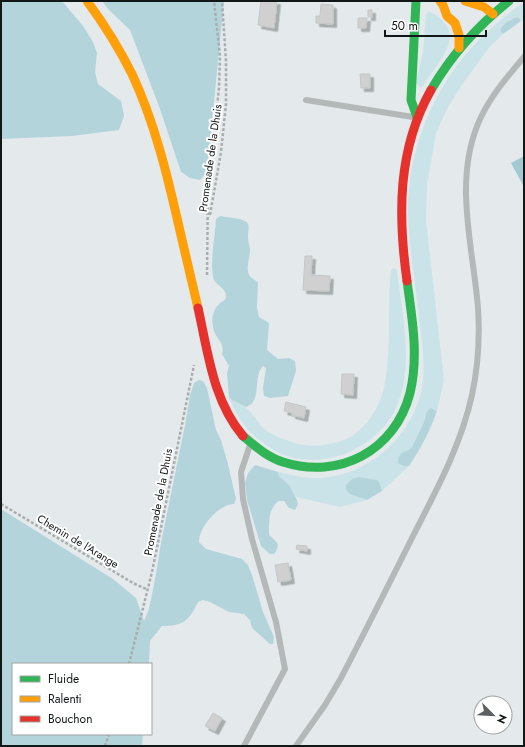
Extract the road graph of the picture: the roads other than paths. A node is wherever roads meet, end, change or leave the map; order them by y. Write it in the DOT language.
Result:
graph roads {
  1 [pos="87,1"];
  2 [pos="416,1"];
  3 [pos="465,1"];
  4 [pos="509,1"];
  5 [pos="442,3"];
  6 [pos="454,7"];
  7 [pos="493,14"];
  8 [pos="472,21"];
  9 [pos="481,24"];
  10 [pos="459,48"];
  11 [pos="524,57"];
  12 [pos="306,100"];
  13 [pos="417,117"];
  14 [pos="250,444"];
  15 [pos="244,746"];
  16 [pos="296,746"];
  1 -- 14 [label="main road"];
  2 -- 13 [label="main road"];
  3 -- 7 [label="main road"];
  4 -- 7 [label="main road"];
  5 -- 6 [label="main road"];
  5 -- 10 [label="main road"];
  7 -- 9 [label="main road"];
  8 -- 9 [label="main road"];
  9 -- 10 [label="main road"];
  10 -- 13 [label="main road"];
  11 -- 16 [label="lane"];
  12 -- 13 [label="lane"];
  13 -- 14 [label="main road"];
  14 -- 15 [label="lane"];
}
